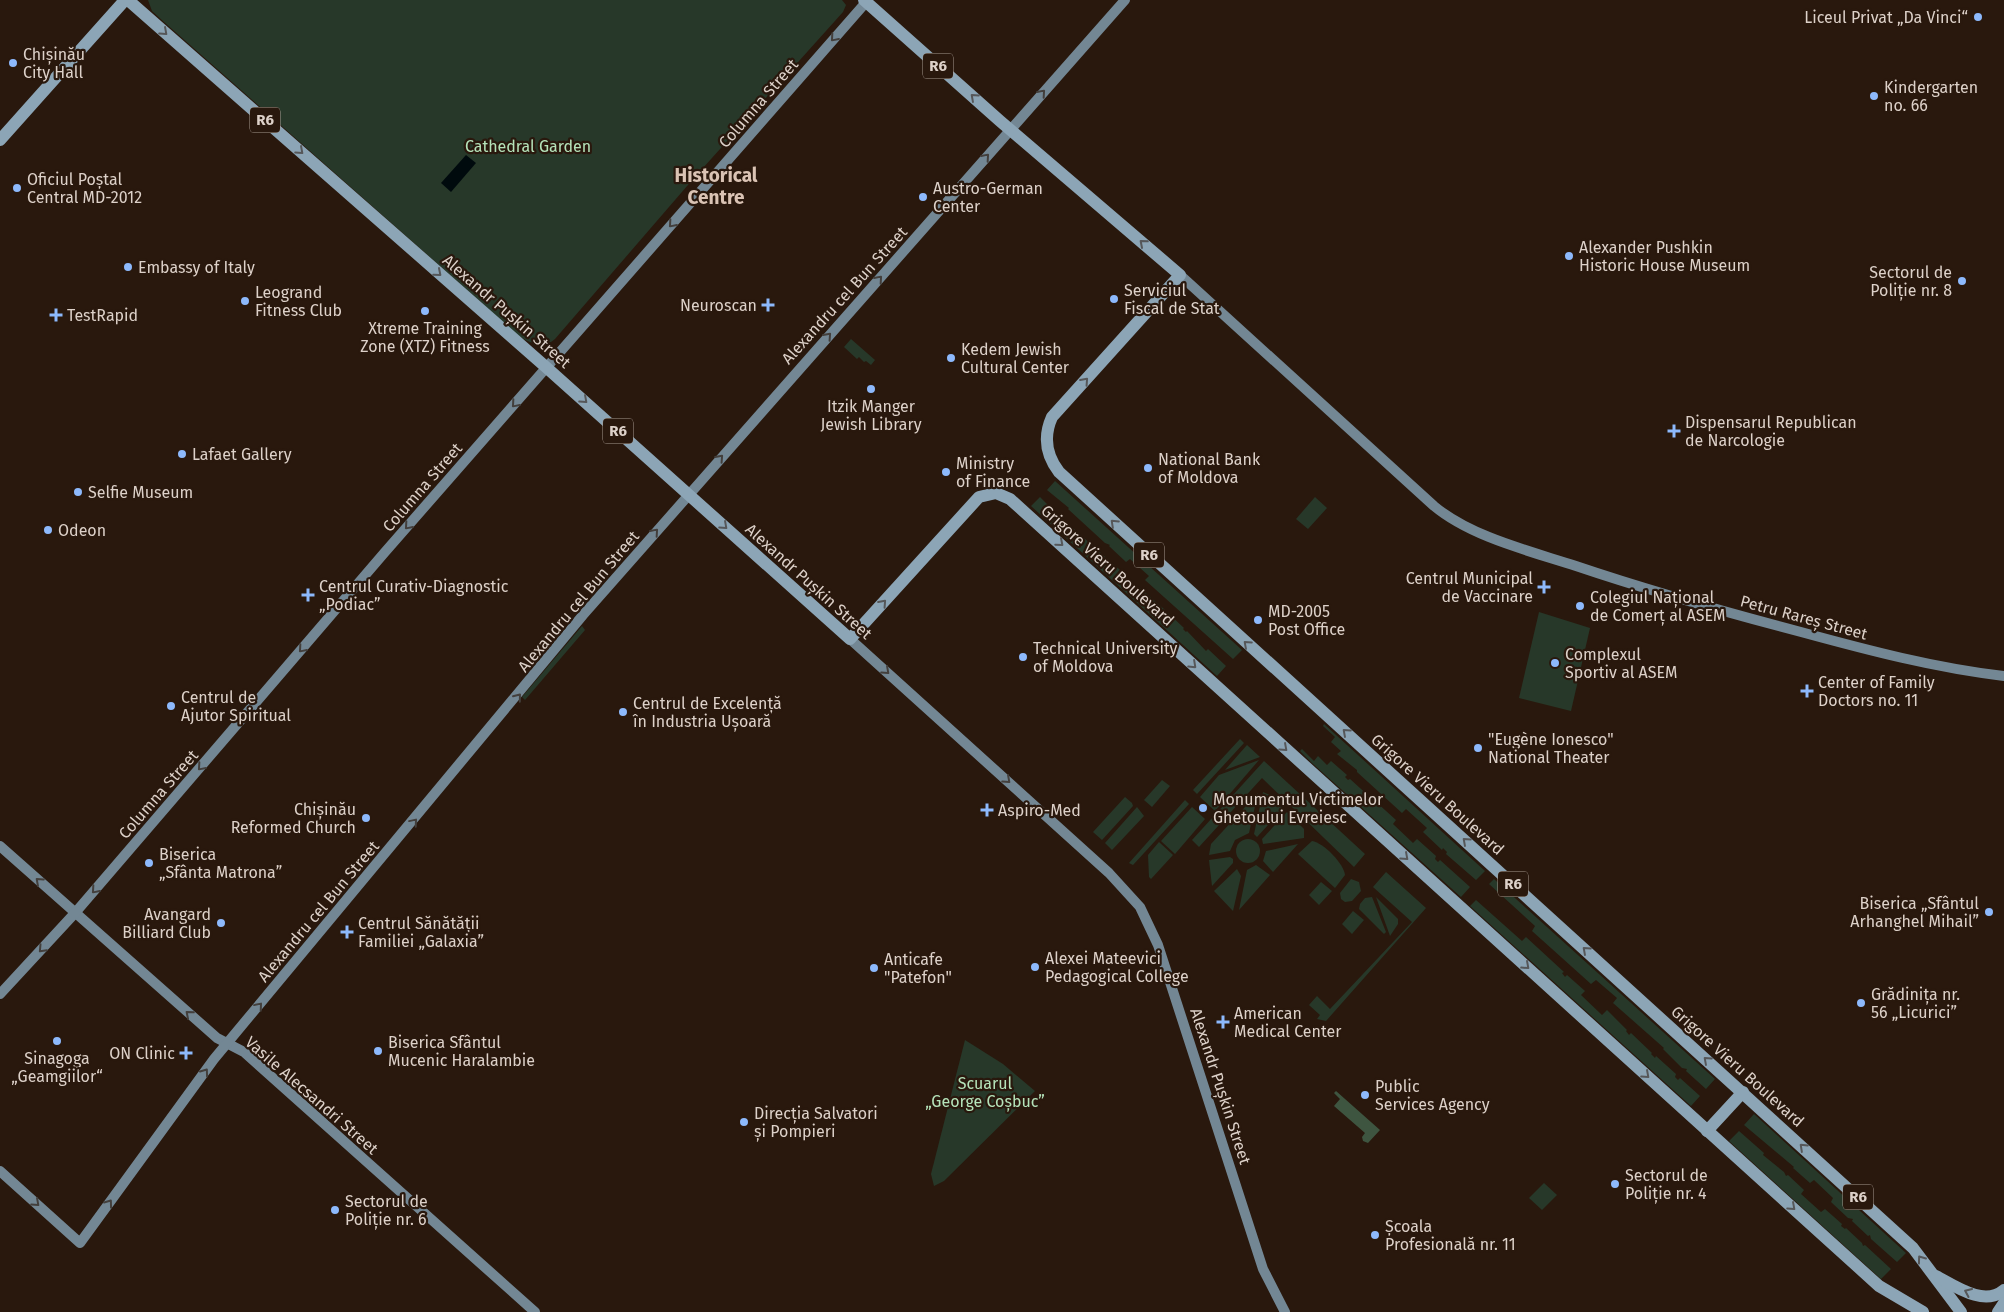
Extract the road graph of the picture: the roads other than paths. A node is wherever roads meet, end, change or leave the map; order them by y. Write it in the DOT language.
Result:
graph roads {
  1 [pos="127,0"];
  2 [pos="1125,0"];
  3 [pos="866,1"];
  4 [pos="1010,129"];
  5 [pos="0,140"];
  6 [pos="1180,275"];
  7 [pos="547,368"];
  8 [pos="688,494"];
  9 [pos="850,639"];
  10 [pos="2004,676"];
  11 [pos="0,846"];
  12 [pos="76,913"];
  13 [pos="0,994"];
  14 [pos="227,1043"];
  15 [pos="1743,1092"];
  16 [pos="1707,1131"];
  17 [pos="0,1171"];
  18 [pos="1933,1275"];
  19 [pos="2004,1290"];
  20 [pos="2004,1303"];
  21 [pos="1911,1308"];
  22 [pos="535,1312"];
  23 [pos="1285,1312"];
  24 [pos="1923,1312"];
  25 [pos="1961,1312"];
  26 [pos="1998,1312"];
  1 -- 5 [label="main road"];
  1 -- 7 [label="main road, Alexandr Pușkin Street / R6, one-way"];
  4 -- 2 [label="main road, Alexandru cel Bun Street, one-way"];
  4 -- 3 [label="main road, R6, one-way"];
  3 -- 7 [label="main road, Columna Street, one-way"];
  6 -- 4 [label="main road, R6, one-way"];
  8 -- 4 [label="main road, Alexandru cel Bun Street, one-way"];
  6 -- 10 [label="main road, Petru Rareș Street"];
  15 -- 6 [label="main road, Grigore Vieru Boulevard / R6, one-way"];
  7 -- 8 [label="main road, Alexandr Pușkin Street / R6, one-way"];
  7 -- 12 [label="main road, Columna Street, one-way"];
  8 -- 9 [label="main road, Alexandr Pușkin Street / R6, one-way"];
  14 -- 8 [label="main road, Alexandru cel Bun Street, one-way"];
  9 -- 16 [label="main road, Grigore Vieru Boulevard, one-way"];
  9 -- 23 [label="main road, Alexandr Pușkin Street, one-way"];
  12 -- 11 [label="main road, Vasile Alecsandri Street, one-way"];
  12 -- 13 [label="main road, Columna Street, one-way"];
  14 -- 12 [label="main road, Vasile Alecsandri Street, one-way"];
  17 -- 14 [label="main road, Alexandru cel Bun Street, one-way"];
  14 -- 22 [label="main road, Vasile Alecsandri Street"];
  15 -- 16 [label="main road"];
  18 -- 15 [label="main road, Grigore Vieru Boulevard / R6, one-way"];
  16 -- 21 [label="main road, Grigore Vieru Boulevard, one-way"];
  19 -- 18 [label="main road, one-way"];
  18 -- 25 [label="main road, Grigore Vieru Boulevard / R6"];
  20 -- 26 [label="main road"];
  21 -- 24 [label="main road, Grigore Vieru Boulevard"];
}
